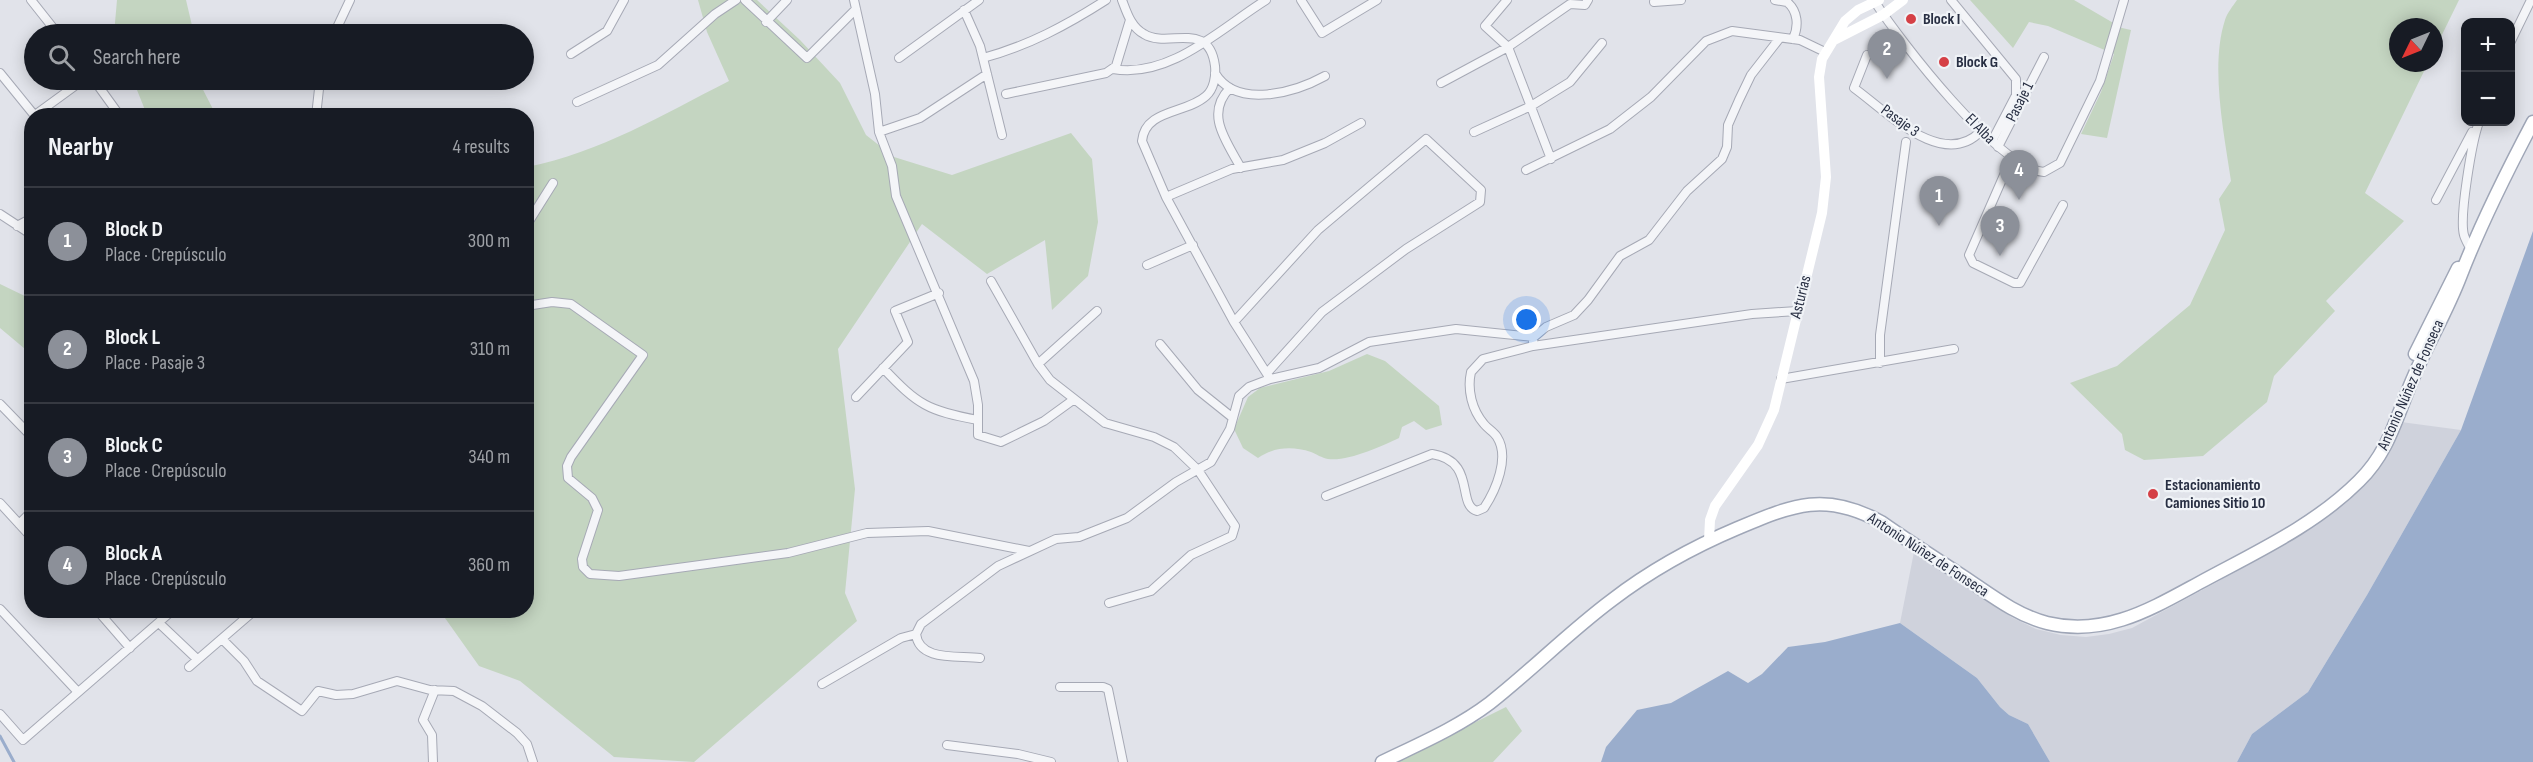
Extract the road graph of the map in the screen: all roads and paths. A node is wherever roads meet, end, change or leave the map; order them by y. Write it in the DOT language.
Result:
graph roads {
  1 [pos="31,0"];
  2 [pos="350,0"];
  3 [pos="624,0"];
  4 [pos="736,0"];
  5 [pos="745,0"];
  6 [pos="787,0"];
  7 [pos="854,0"];
  8 [pos="979,0"];
  9 [pos="1106,0"];
  10 [pos="1122,0"];
  11 [pos="1266,0"];
  12 [pos="1301,0"];
  13 [pos="1377,0"];
  14 [pos="1507,0"];
  15 [pos="1588,0"];
  16 [pos="1681,0"];
  17 [pos="1775,0"];
  18 [pos="1903,0"];
  19 [pos="1951,0"];
  20 [pos="2124,0"];
  21 [pos="2531,0"];
  22 [pos="1877,1"];
  23 [pos="1654,2"];
  24 [pos="856,9"];
  25 [pos="964,10"];
  26 [pos="1883,15"];
  27 [pos="1130,20"];
  28 [pos="766,22"];
  29 [pos="50,24"];
  30 [pos="339,24"];
  31 [pos="2515,34"];
  32 [pos="1779,39"];
  33 [pos="1793,39"];
  34 [pos="1833,40"];
  35 [pos="1202,42"];
  36 [pos="1602,43"];
  37 [pos="1508,47"];
  38 [pos="1825,52"];
  39 [pos="571,54"];
  40 [pos="1867,55"];
  41 [pos="2044,57"];
  42 [pos="899,58"];
  43 [pos="983,58"];
  44 [pos="1113,69"];
  45 [pos="0,73"];
  46 [pos="1215,73"];
  47 [pos="987,74"];
  48 [pos="1325,76"];
  49 [pos="1442,83"];
  50 [pos="1230,88"];
  51 [pos="69,90"];
  52 [pos="100,90"];
  53 [pos="319,90"];
  54 [pos="1006,94"];
  55 [pos="577,102"];
  56 [pos="1531,106"];
  57 [pos="29,108"];
  58 [pos="45,108"];
  59 [pos="114,108"];
  60 [pos="317,108"];
  61 [pos="2533,122"];
  62 [pos="1361,123"];
  63 [pos="2476,126"];
  64 [pos="2477,126"];
  65 [pos="1980,131"];
  66 [pos="879,132"];
  67 [pos="1474,132"];
  68 [pos="1002,135"];
  69 [pos="1906,142"];
  70 [pos="1995,144"];
  71 [pos="1551,159"];
  72 [pos="2011,159"];
  73 [pos="1241,168"];
  74 [pos="1526,170"];
  75 [pos="554,183"];
  76 [pos="1166,197"];
  77 [pos="2436,200"];
  78 [pos="2063,205"];
  79 [pos="0,214"];
  80 [pos="534,214"];
  81 [pos="24,222"];
  82 [pos="17,226"];
  83 [pos="24,230"];
  84 [pos="1193,245"];
  85 [pos="2469,251"];
  86 [pos="1147,266"];
  87 [pos="991,281"];
  88 [pos="939,293"];
  89 [pos="534,305"];
  90 [pos="1097,311"];
  91 [pos="1797,311"];
  92 [pos="1234,322"];
  93 [pos="1533,342"];
  94 [pos="1160,344"];
  95 [pos="1954,350"];
  96 [pos="1880,363"];
  97 [pos="1038,364"];
  98 [pos="883,368"];
  99 [pos="1269,376"];
  100 [pos="1781,379"];
  101 [pos="856,397"];
  102 [pos="1073,400"];
  103 [pos="0,404"];
  104 [pos="1233,418"];
  105 [pos="978,420"];
  106 [pos="24,429"];
  107 [pos="1198,470"];
  108 [pos="1326,496"];
  109 [pos="0,503"];
  110 [pos="24,519"];
  111 [pos="19,524"];
  112 [pos="24,529"];
  113 [pos="1709,540"];
  114 [pos="1029,551"];
  115 [pos="1109,603"];
  116 [pos="0,609"];
  117 [pos="103,618"];
  118 [pos="164,618"];
  119 [pos="247,618"];
  120 [pos="159,623"];
  121 [pos="916,634"];
  122 [pos="224,640"];
  123 [pos="130,648"];
  124 [pos="980,658"];
  125 [pos="197,659"];
  126 [pos="189,667"];
  127 [pos="822,684"];
  128 [pos="1060,687"];
  129 [pos="435,690"];
  130 [pos="77,691"];
  131 [pos="0,714"];
  132 [pos="947,745"];
  133 [pos="433,762"];
  134 [pos="533,762"];
  135 [pos="1051,762"];
  136 [pos="1123,762"];
  137 [pos="1382,762"];
  1 -- 29 [label="street"];
  2 -- 30 [label="street"];
  3 -- 39 [label="street"];
  4 -- 55 [label="street"];
  5 -- 28 [label="street"];
  6 -- 28 [label="street"];
  7 -- 24 [label="street"];
  8 -- 25 [label="street"];
  9 -- 43 [label="street"];
  10 -- 27 [label="street"];
  11 -- 35 [label="street"];
  12 -- 13 [label="street"];
  14 -- 37 [label="street"];
  15 -- 37 [label="street"];
  16 -- 23 [label="street"];
  17 -- 33 [label="street"];
  18 -- 26 [label="street, Asturias"];
  19 -- 70 [label="street"];
  20 -- 72 [label="street, El Alba"];
  21 -- 31 [label="street"];
  22 -- 26 [label="street, El Alba"];
  22 -- 34 [label="street, Asturias"];
  24 -- 28 [label="street"];
  24 -- 66 [label="street"];
  25 -- 42 [label="street"];
  25 -- 43 [label="street"];
  26 -- 34 [label="street, Asturias"];
  26 -- 65 [label="street, El Alba"];
  27 -- 35 [label="street"];
  27 -- 44 [label="street"];
  32 -- 33 [label="street"];
  32 -- 71 [label="street"];
  32 -- 93 [label="street"];
  33 -- 38 [label="street"];
  34 -- 38 [label="street, Asturias"];
  35 -- 44 [label="street"];
  35 -- 46 [label="street"];
  36 -- 56 [label="street"];
  37 -- 49 [label="street"];
  37 -- 56 [label="street"];
  38 -- 91 [label="street, Asturias"];
  40 -- 65 [label="street, Pasaje 3"];
  41 -- 70 [label="street, Pasaje 1"];
  43 -- 47 [label="street"];
  44 -- 54 [label="street"];
  45 -- 57 [label="street"];
  46 -- 50 [label="street"];
  46 -- 76 [label="street"];
  47 -- 66 [label="street"];
  47 -- 68 [label="street"];
  48 -- 50 [label="street"];
  50 -- 73 [label="street"];
  51 -- 58 [label="street"];
  52 -- 59 [label="street"];
  53 -- 60 [label="street"];
  56 -- 67 [label="street"];
  56 -- 71 [label="street"];
  61 -- 85 [label="main road, Antonio Núñez de Fonseca"];
  62 -- 73 [label="street"];
  63 -- 77 [label="street"];
  64 -- 85 [label="street"];
  65 -- 70 [label="street, El Alba"];
  66 -- 88 [label="street"];
  69 -- 96 [label="street"];
  70 -- 72 [label="street, El Alba"];
  71 -- 74 [label="street"];
  72 -- 78 [label="street"];
  73 -- 76 [label="street"];
  75 -- 80 [label="street"];
  76 -- 84 [label="street"];
  79 -- 82 [label="street"];
  81 -- 82 [label="street"];
  82 -- 83 [label="street"];
  84 -- 86 [label="street"];
  84 -- 92 [label="street"];
  85 -- 113 [label="main road, Antonio Núñez de Fonseca"];
  87 -- 97 [label="street"];
  88 -- 98 [label="street"];
  88 -- 105 [label="street"];
  89 -- 114 [label="street"];
  90 -- 97 [label="street"];
  91 -- 93 [label="street"];
  91 -- 100 [label="street, Asturias"];
  92 -- 99 [label="street"];
  92 -- 99 [label="street"];
  93 -- 99 [label="street"];
  93 -- 108 [label="street"];
  94 -- 104 [label="street"];
  95 -- 96 [label="street"];
  96 -- 100 [label="street"];
  97 -- 102 [label="street"];
  98 -- 101 [label="street"];
  98 -- 105 [label="street"];
  99 -- 104 [label="street"];
  100 -- 113 [label="street, Asturias"];
  102 -- 105 [label="street"];
  102 -- 107 [label="street"];
  103 -- 106 [label="street"];
  104 -- 107 [label="street"];
  107 -- 114 [label="street"];
  107 -- 115 [label="street"];
  109 -- 111 [label="street"];
  110 -- 111 [label="street"];
  111 -- 112 [label="street"];
  113 -- 137 [label="main road, Antonio Núñez de Fonseca"];
  114 -- 121 [label="street"];
  116 -- 130 [label="street"];
  117 -- 123 [label="street"];
  118 -- 120 [label="street"];
  119 -- 122 [label="street"];
  120 -- 123 [label="street"];
  120 -- 125 [label="street"];
  121 -- 124 [label="street"];
  121 -- 127 [label="street"];
  122 -- 125 [label="street"];
  122 -- 129 [label="street"];
  123 -- 130 [label="street"];
  125 -- 126 [label="street"];
  128 -- 136 [label="street"];
  129 -- 133 [label="street"];
  129 -- 134 [label="street"];
  130 -- 131 [label="street"];
  132 -- 135 [label="street"];
}
